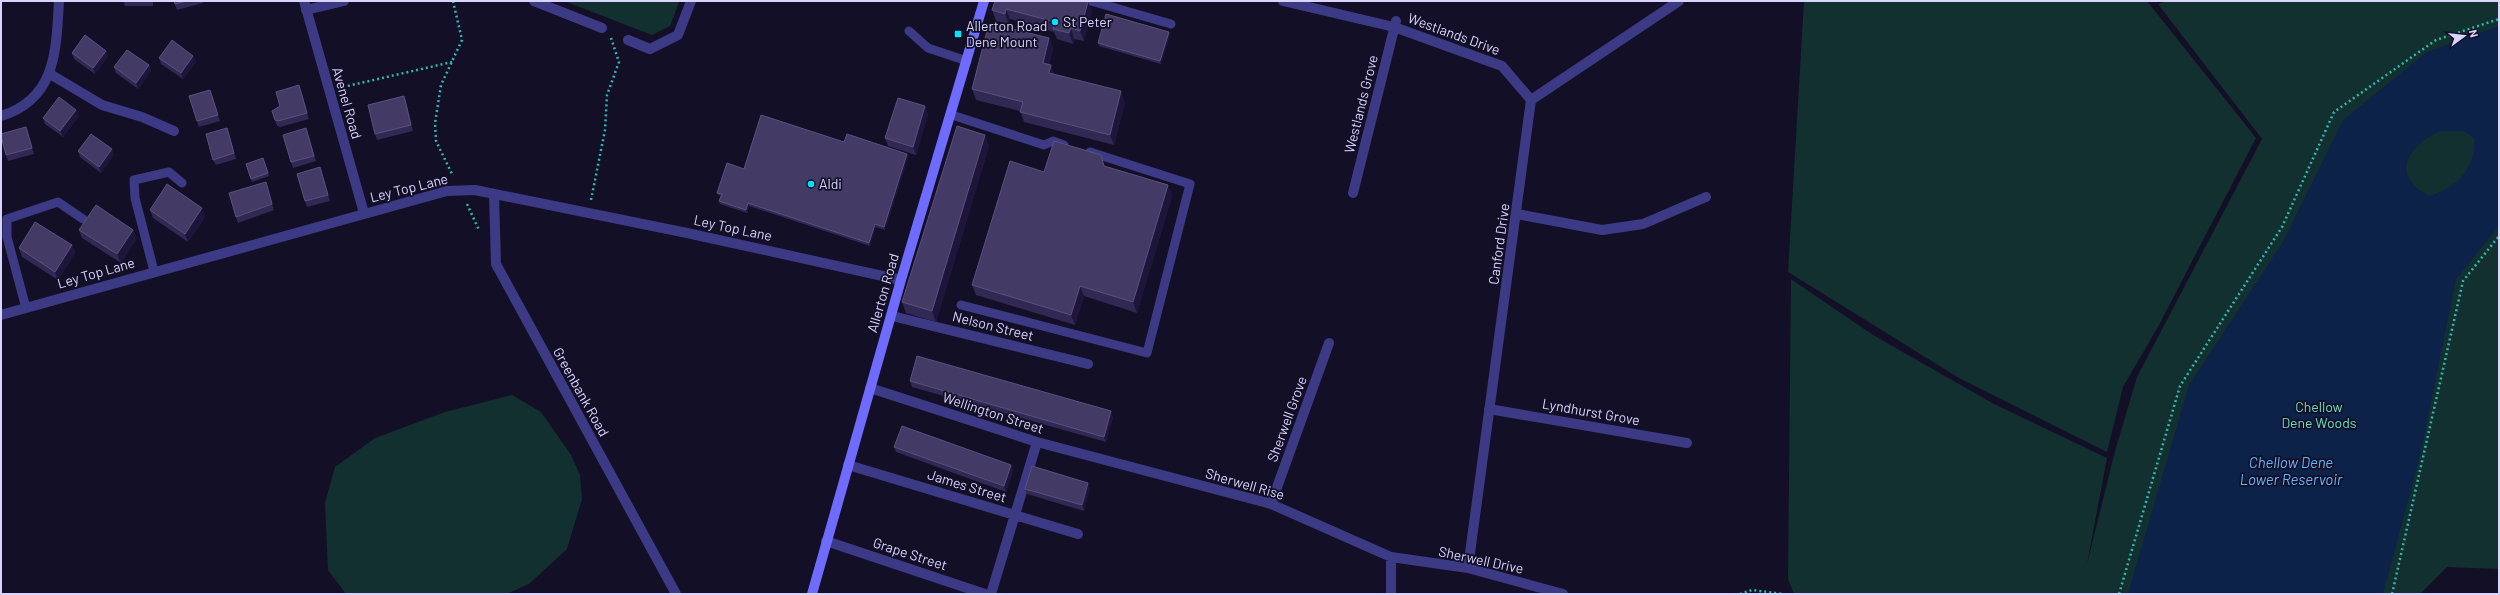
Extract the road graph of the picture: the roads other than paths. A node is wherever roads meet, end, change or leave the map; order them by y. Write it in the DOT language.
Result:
graph roads {
  1 [pos="59,1"];
  2 [pos="344,1"];
  3 [pos="534,1"];
  4 [pos="690,1"];
  5 [pos="984,1"];
  6 [pos="1091,1"];
  7 [pos="1283,1"];
  8 [pos="1678,1"];
  9 [pos="305,6"];
  10 [pos="1171,24"];
  11 [pos="1395,24"];
  12 [pos="602,28"];
  13 [pos="909,31"];
  14 [pos="628,40"];
  15 [pos="967,60"];
  16 [pos="50,74"];
  17 [pos="1531,100"];
  18 [pos="952,115"];
  19 [pos="1,116"];
  20 [pos="174,131"];
  21 [pos="182,183"];
  22 [pos="1354,193"];
  23 [pos="494,194"];
  24 [pos="1706,197"];
  25 [pos="364,213"];
  26 [pos="1517,214"];
  27 [pos="84,219"];
  28 [pos="154,271"];
  29 [pos="901,280"];
  30 [pos="961,305"];
  31 [pos="26,308"];
  32 [pos="1,315"];
  33 [pos="892,316"];
  34 [pos="1329,343"];
  35 [pos="1088,364"];
  36 [pos="870,388"];
  37 [pos="1490,409"];
  38 [pos="1036,442"];
  39 [pos="1687,443"];
  40 [pos="1108,461"];
  41 [pos="848,465"];
  42 [pos="1271,504"];
  43 [pos="1015,515"];
  44 [pos="1078,534"];
  45 [pos="826,541"];
  46 [pos="1391,557"];
  47 [pos="1468,568"];
  48 [pos="676,594"];
  49 [pos="812,594"];
  50 [pos="985,594"];
  51 [pos="992,594"];
  52 [pos="1391,594"];
  53 [pos="1564,594"];
  1 -- 16 [label="street"];
  2 -- 9 [label="street"];
  3 -- 12 [label="street"];
  4 -- 14 [label="street"];
  5 -- 15 [label="street, Allerton Road"];
  6 -- 10 [label="lane"];
  7 -- 11 [label="street, Westlands Drive"];
  8 -- 17 [label="street"];
  9 -- 25 [label="street, Avenel Road"];
  11 -- 17 [label="street, Westlands Drive"];
  11 -- 22 [label="street, Westlands Grove"];
  13 -- 15 [label="lane"];
  15 -- 18 [label="street, Allerton Road"];
  16 -- 19 [label="street"];
  16 -- 20 [label="street"];
  17 -- 26 [label="street, Canford Drive"];
  18 -- 29 [label="street, Allerton Road"];
  18 -- 30 [label="lane"];
  21 -- 28 [label="lane"];
  23 -- 25 [label="street, Ley Top Lane"];
  23 -- 29 [label="street, Ley Top Lane"];
  23 -- 48 [label="street, Greenbank Road"];
  24 -- 26 [label="street"];
  25 -- 28 [label="street, Ley Top Lane"];
  26 -- 37 [label="street, Canford Drive"];
  27 -- 31 [label="lane"];
  28 -- 31 [label="street, Ley Top Lane"];
  29 -- 33 [label="street, Allerton Road"];
  31 -- 32 [label="street, Ley Top Lane"];
  33 -- 35 [label="street, Nelson Street"];
  33 -- 36 [label="street, Allerton Road"];
  34 -- 42 [label="street, Sherwell Grove"];
  36 -- 38 [label="street, Wellington Street"];
  36 -- 41 [label="street, Allerton Road"];
  37 -- 39 [label="street, Lyndhurst Grove"];
  37 -- 47 [label="street, Canford Drive"];
  38 -- 40 [label="street, Wellington Street"];
  38 -- 43 [label="street"];
  40 -- 42 [label="street, Sherwell Rise"];
  41 -- 43 [label="street, James Street"];
  41 -- 45 [label="street, Allerton Road"];
  42 -- 46 [label="street, Sherwell Rise"];
  43 -- 44 [label="street, James Street"];
  43 -- 51 [label="street"];
  45 -- 49 [label="street, Allerton Road"];
  45 -- 50 [label="street, Grape Street"];
  46 -- 47 [label="street, Sherwell Drive"];
  46 -- 52 [label="street"];
  47 -- 53 [label="street, Sherwell Drive"];
}
